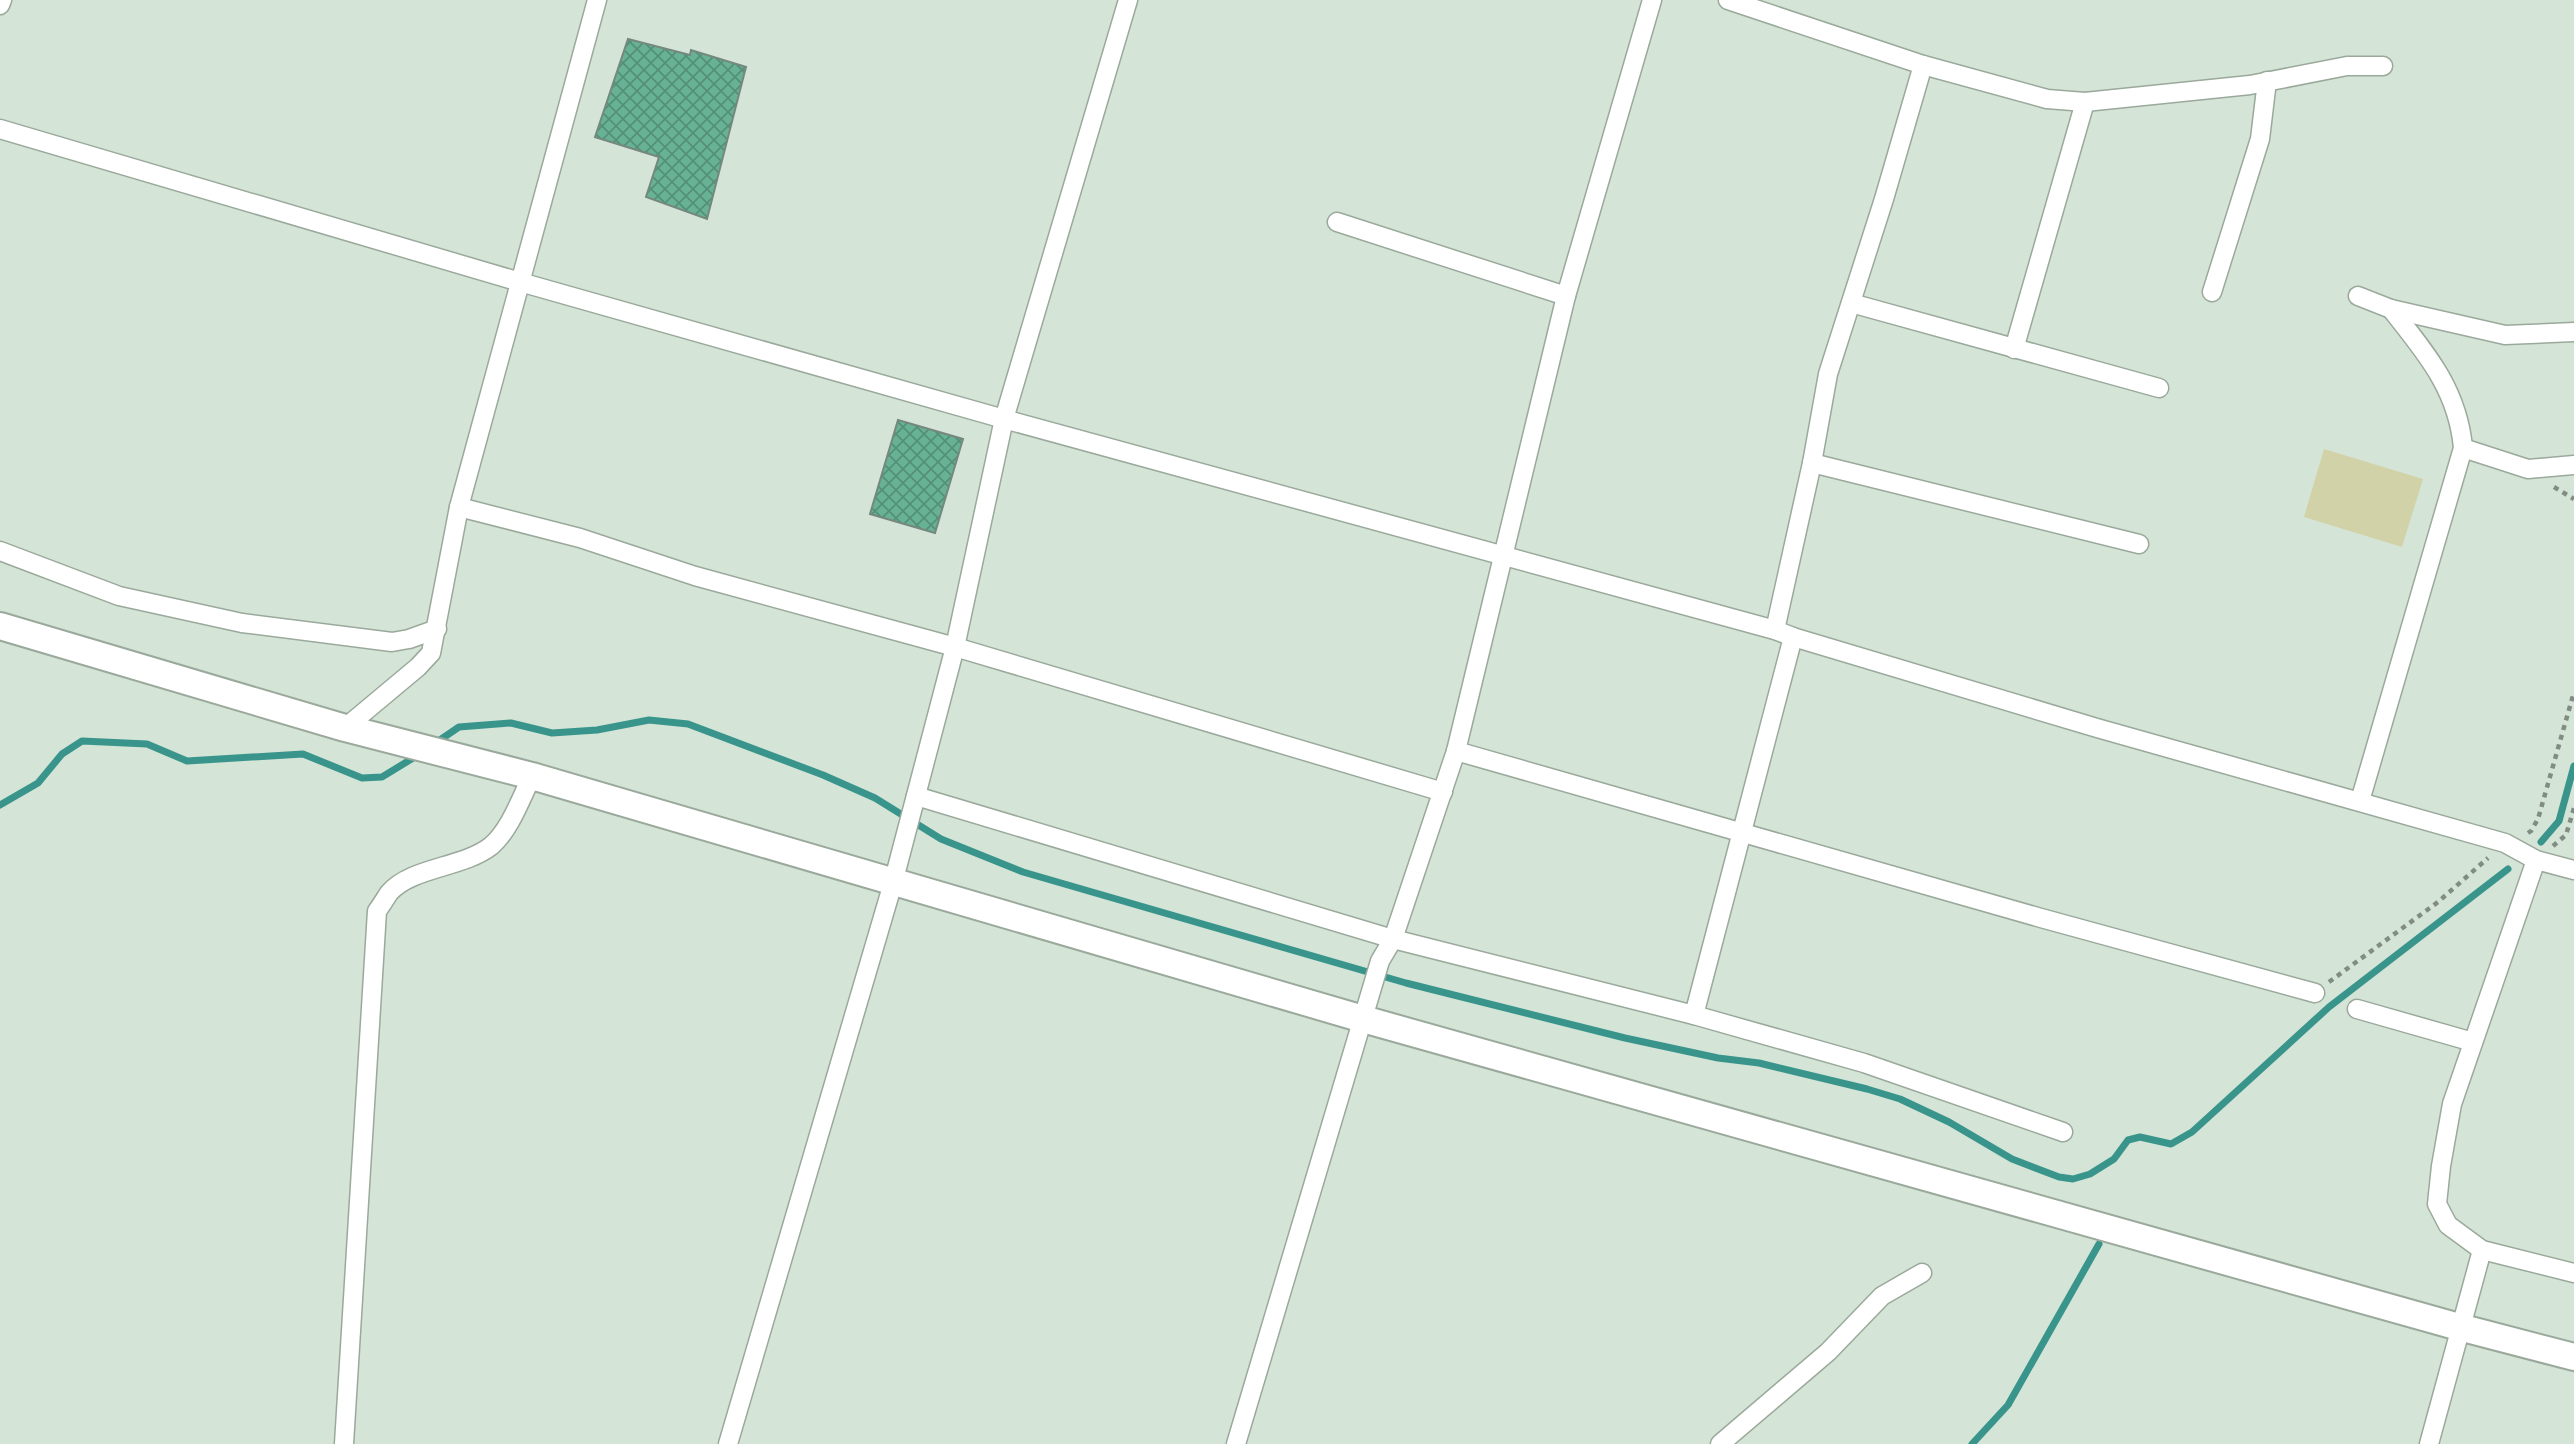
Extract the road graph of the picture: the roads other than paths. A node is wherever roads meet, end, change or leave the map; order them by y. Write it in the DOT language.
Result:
graph roads {
  1 [pos="597,0"];
  2 [pos="1128,0"];
  3 [pos="1652,0"];
  4 [pos="1728,0"];
  5 [pos="1923,65"];
  6 [pos="2384,66"];
  7 [pos="2267,81"];
  8 [pos="2085,102"];
  9 [pos="0,129"];
  10 [pos="1337,222"];
  11 [pos="520,282"];
  12 [pos="2212,292"];
  13 [pos="1566,296"];
  14 [pos="2358,296"];
  15 [pos="1852,303"];
  16 [pos="2391,309"];
  17 [pos="2574,332"];
  18 [pos="2014,349"];
  19 [pos="2159,388"];
  20 [pos="1004,419"];
  21 [pos="2463,448"];
  22 [pos="1812,463"];
  23 [pos="2574,465"];
  24 [pos="459,507"];
  25 [pos="2139,544"];
  26 [pos="0,551"];
  27 [pos="1504,556"];
  28 [pos="0,626"];
  29 [pos="437,629"];
  30 [pos="1775,630"];
  31 [pos="1793,637"];
  32 [pos="955,648"];
  33 [pos="345,728"];
  34 [pos="1456,751"];
  35 [pos="532,776"];
  36 [pos="1443,792"];
  37 [pos="916,796"];
  38 [pos="2360,801"];
  39 [pos="1740,832"];
  40 [pos="2536,860"];
  41 [pos="2574,870"];
  42 [pos="893,883"];
  43 [pos="1393,939"];
  44 [pos="2315,993"];
  45 [pos="2357,1009"];
  46 [pos="1694,1015"];
  47 [pos="1363,1019"];
  48 [pos="2473,1042"];
  49 [pos="2063,1132"];
  50 [pos="2482,1250"];
  51 [pos="1922,1273"];
  52 [pos="2574,1273"];
  53 [pos="2459,1326"];
  54 [pos="2574,1357"];
  55 [pos="344,1444"];
  56 [pos="728,1444"];
  57 [pos="1236,1444"];
  58 [pos="1720,1444"];
  59 [pos="2429,1444"];
  1 -- 11 [label="street"];
  2 -- 20 [label="street"];
  3 -- 13 [label="street"];
  4 -- 5 [label="street"];
  5 -- 8 [label="street"];
  5 -- 15 [label="street"];
  6 -- 7 [label="street"];
  7 -- 8 [label="street"];
  7 -- 12 [label="street"];
  8 -- 18 [label="street"];
  9 -- 11 [label="street"];
  10 -- 13 [label="street"];
  11 -- 20 [label="street"];
  11 -- 24 [label="street"];
  13 -- 27 [label="street"];
  14 -- 16 [label="street"];
  15 -- 18 [label="street"];
  15 -- 22 [label="street"];
  16 -- 17 [label="street"];
  16 -- 21 [label="street"];
  18 -- 19 [label="street"];
  20 -- 27 [label="street"];
  20 -- 32 [label="street"];
  21 -- 23 [label="street"];
  21 -- 38 [label="street"];
  22 -- 25 [label="street"];
  22 -- 30 [label="street"];
  24 -- 29 [label="street"];
  24 -- 32 [label="street"];
  26 -- 29 [label="street"];
  27 -- 30 [label="street"];
  27 -- 34 [label="street"];
  28 -- 33 [label="street"];
  29 -- 33 [label="street"];
  30 -- 31 [label="street"];
  31 -- 38 [label="street"];
  31 -- 39 [label="street"];
  32 -- 36 [label="street"];
  32 -- 37 [label="street"];
  33 -- 35 [label="street"];
  34 -- 36 [label="street"];
  34 -- 39 [label="street"];
  35 -- 42 [label="street"];
  35 -- 55 [label="street"];
  36 -- 43 [label="street"];
  37 -- 42 [label="street"];
  37 -- 43 [label="street"];
  38 -- 40 [label="street"];
  39 -- 44 [label="street"];
  39 -- 46 [label="street"];
  40 -- 41 [label="street"];
  40 -- 48 [label="street"];
  42 -- 47 [label="street"];
  42 -- 56 [label="street"];
  43 -- 46 [label="street"];
  43 -- 47 [label="street"];
  45 -- 48 [label="street"];
  46 -- 49 [label="street"];
  47 -- 53 [label="street"];
  47 -- 57 [label="street"];
  48 -- 50 [label="street"];
  50 -- 52 [label="street"];
  50 -- 53 [label="street"];
  51 -- 58 [label="street"];
  53 -- 54 [label="street"];
  53 -- 59 [label="street"];
}
